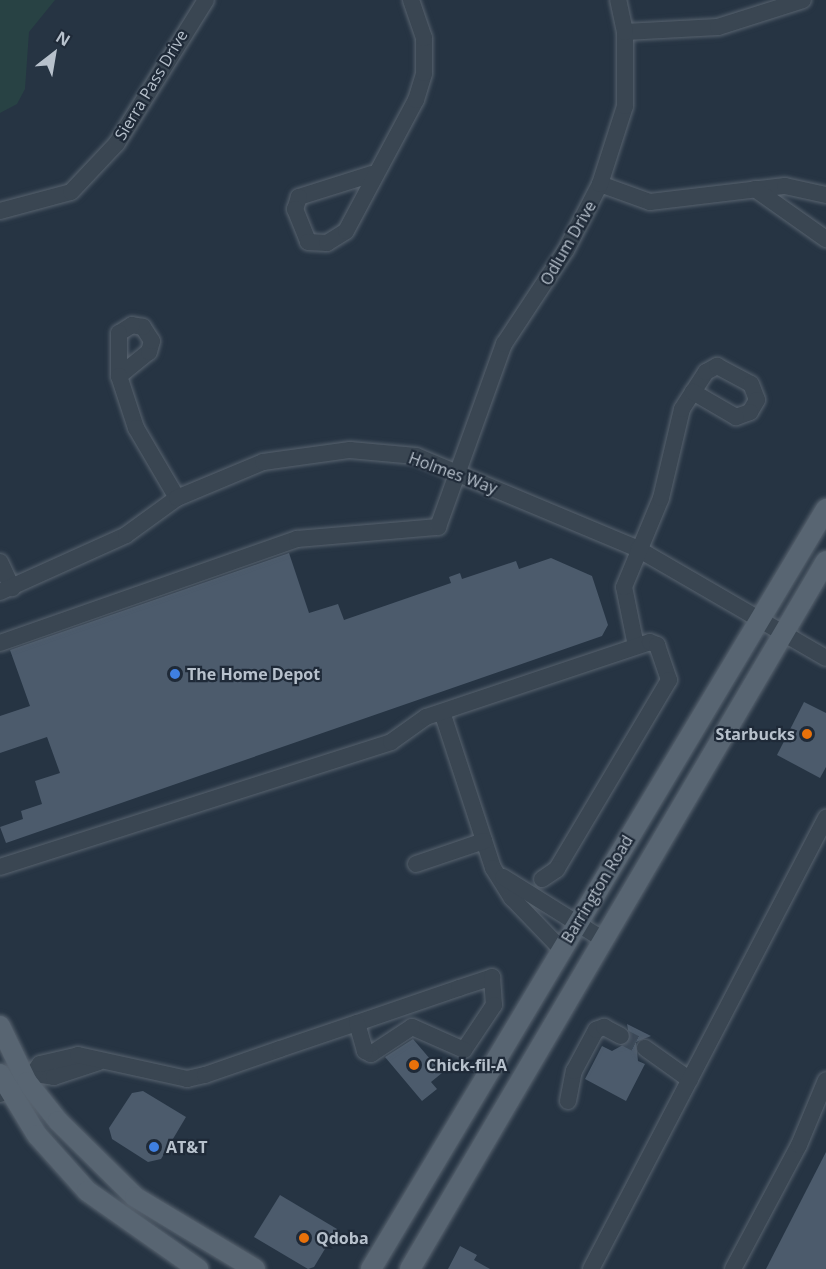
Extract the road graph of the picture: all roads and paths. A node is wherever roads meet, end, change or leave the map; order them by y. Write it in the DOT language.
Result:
graph roads {
  1 [pos="206,0"];
  2 [pos="411,0"];
  3 [pos="618,0"];
  4 [pos="803,0"];
  5 [pos="625,32"];
  6 [pos="372,174"];
  7 [pos="600,184"];
  8 [pos="755,189"];
  9 [pos="826,195"];
  10 [pos="0,211"];
  11 [pos="826,239"];
  12 [pos="119,376"];
  13 [pos="693,392"];
  14 [pos="462,473"];
  15 [pos="177,498"];
  16 [pos="826,509"];
  17 [pos="638,549"];
  18 [pos="826,561"];
  19 [pos="0,562"];
  20 [pos="6,590"];
  21 [pos="759,619"];
  22 [pos="783,633"];
  23 [pos="0,643"];
  24 [pos="636,646"];
  25 [pos="826,658"];
  26 [pos="443,714"];
  27 [pos="826,818"];
  28 [pos="484,841"];
  29 [pos="416,864"];
  30 [pos="0,865"];
  31 [pos="493,868"];
  32 [pos="542,879"];
  33 [pos="578,921"];
  34 [pos="604,940"];
  35 [pos="561,949"];
  36 [pos="357,1023"];
  37 [pos="0,1026"];
  38 [pos="621,1035"];
  39 [pos="645,1048"];
  40 [pos="31,1078"];
  41 [pos="690,1080"];
  42 [pos="826,1080"];
  43 [pos="3,1086"];
  44 [pos="568,1101"];
  45 [pos="198,1269"];
  46 [pos="255,1269"];
  47 [pos="370,1269"];
  48 [pos="410,1269"];
  49 [pos="591,1269"];
  50 [pos="733,1269"];
  1 -- 10 [label="street, Sierra Pass Drive"];
  2 -- 6 [label="street"];
  3 -- 5 [label="street, Odlum Drive"];
  4 -- 5 [label="street"];
  5 -- 7 [label="street, Odlum Drive"];
  6 -- 6 [label="street"];
  7 -- 8 [label="street"];
  7 -- 14 [label="street, Odlum Drive"];
  8 -- 9 [label="street"];
  8 -- 11 [label="street"];
  12 -- 15 [label="street"];
  13 -- 17 [label="street"];
  14 -- 15 [label="street, Holmes Way"];
  14 -- 17 [label="street, Holmes Way"];
  14 -- 23 [label="street, Odlum Drive"];
  15 -- 20 [label="street, Holmes Way"];
  16 -- 21 [label="main road, Barrington Road"];
  17 -- 21 [label="street, Holmes Way"];
  17 -- 24 [label="street"];
  18 -- 22 [label="main road, Barrington Road"];
  19 -- 20 [label="street"];
  21 -- 22 [label="street, Holmes Way"];
  21 -- 33 [label="main road, Barrington Road"];
  22 -- 25 [label="street, Holmes Way"];
  22 -- 34 [label="main road, Barrington Road"];
  24 -- 26 [label="street"];
  24 -- 32 [label="street"];
  26 -- 28 [label="street"];
  26 -- 30 [label="street"];
  27 -- 41 [label="street"];
  28 -- 29 [label="street"];
  28 -- 31 [label="street"];
  31 -- 33 [label="street"];
  31 -- 35 [label="street"];
  33 -- 34 [label="street"];
  33 -- 35 [label="main road, Barrington Road"];
  34 -- 48 [label="main road, Barrington Road"];
  35 -- 47 [label="main road, Barrington Road"];
  36 -- 36 [label="street"];
  36 -- 40 [label="street"];
  37 -- 40 [label="main road"];
  38 -- 44 [label="street"];
  39 -- 41 [label="street"];
  40 -- 43 [label="street"];
  40 -- 46 [label="main road"];
  41 -- 49 [label="street"];
  42 -- 50 [label="street"];
  43 -- 45 [label="main road"];
}
